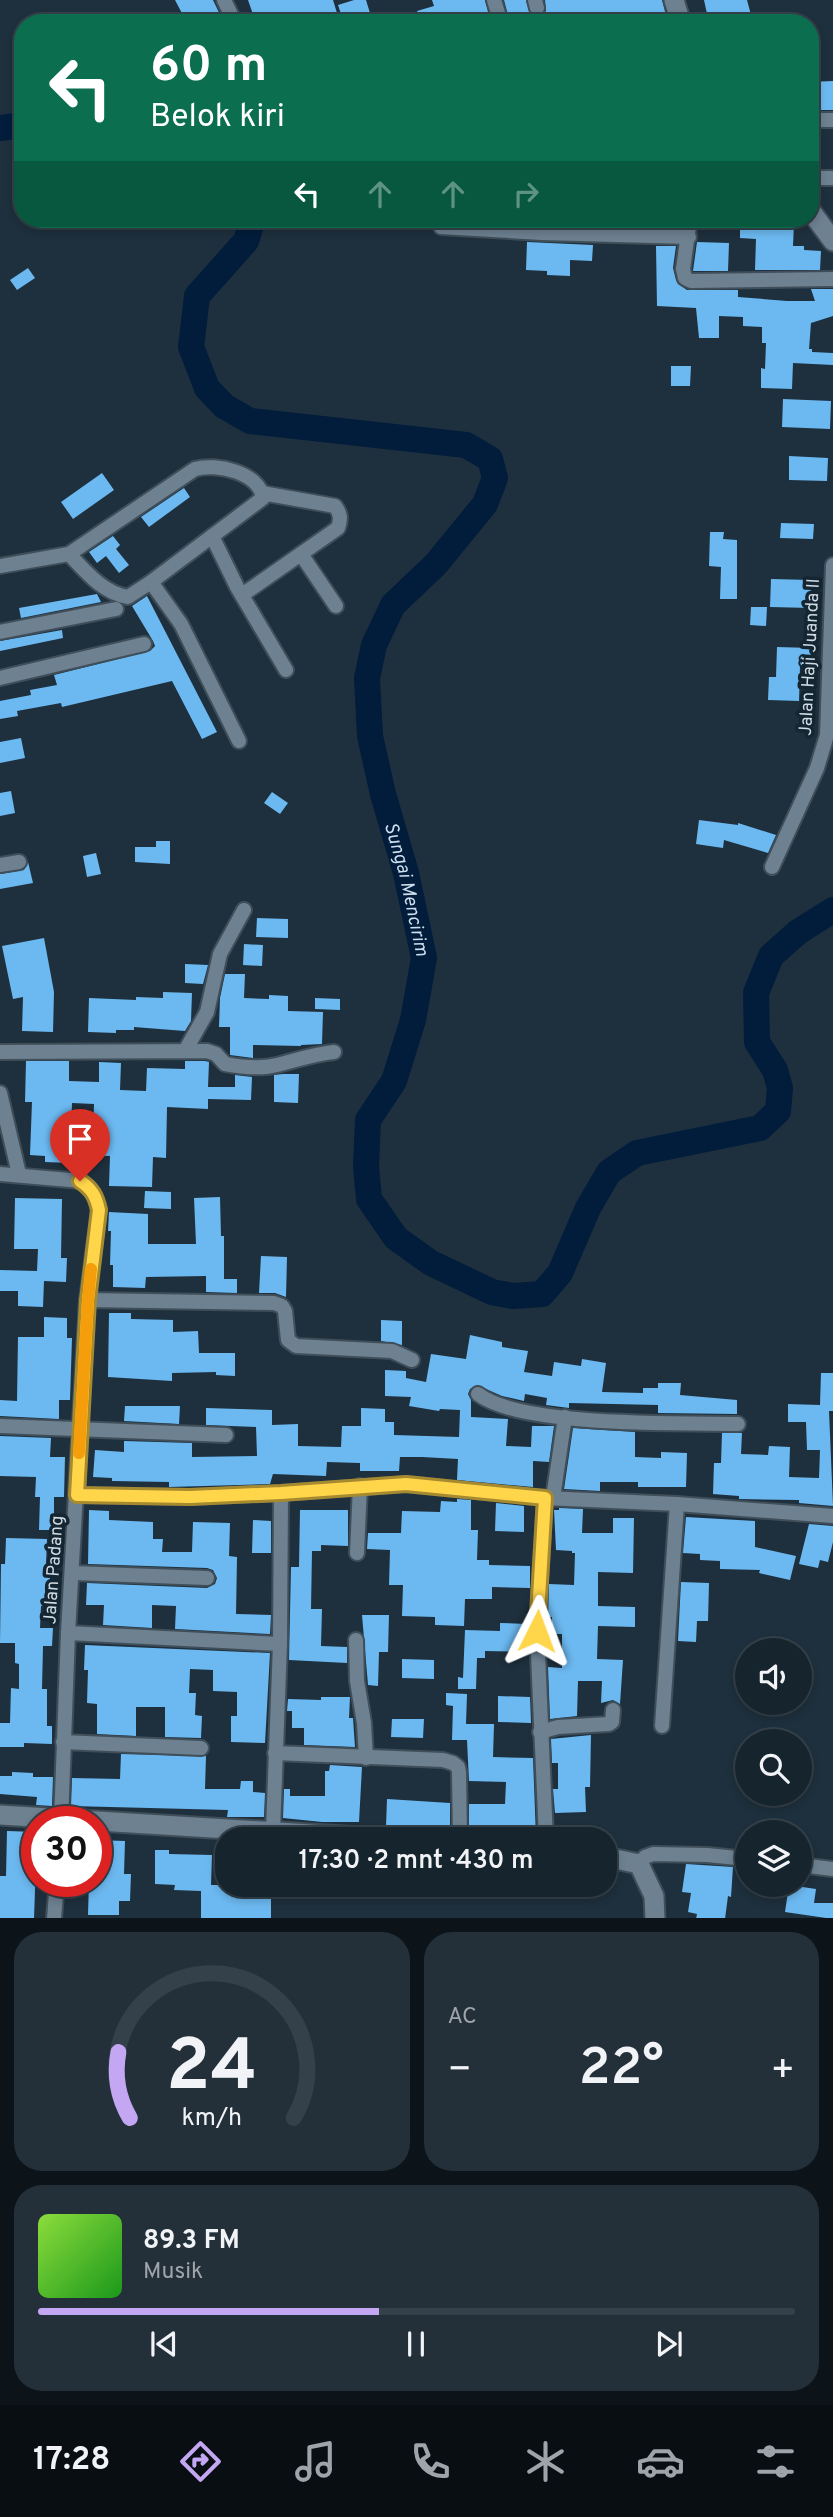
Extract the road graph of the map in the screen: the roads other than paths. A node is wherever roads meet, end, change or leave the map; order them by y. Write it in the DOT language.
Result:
graph roads {
  1 [pos="819,222"];
  2 [pos="587,228"];
  3 [pos="690,228"];
  4 [pos="689,237"];
  5 [pos="833,241"];
  6 [pos="833,279"];
  7 [pos="262,493"];
  8 [pos="212,536"];
  9 [pos="69,554"];
  10 [pos="301,554"];
  11 [pos="833,565"];
  12 [pos="0,566"];
  13 [pos="151,582"];
  14 [pos="242,595"];
  15 [pos="336,606"];
  16 [pos="116,610"];
  17 [pos="0,632"];
  18 [pos="144,644"];
  19 [pos="286,670"];
  20 [pos="0,678"];
  21 [pos="239,741"];
  22 [pos="19,862"];
  23 [pos="0,864"];
  24 [pos="772,867"];
  25 [pos="244,910"];
  26 [pos="185,1051"];
  27 [pos="0,1052"];
  28 [pos="334,1052"];
  29 [pos="0,1093"];
  30 [pos="0,1174"];
  31 [pos="19,1174"];
  32 [pos="88,1300"];
  33 [pos="412,1360"];
  34 [pos="478,1394"];
  35 [pos="565,1416"];
  36 [pos="738,1424"];
  37 [pos="0,1426"];
  38 [pos="80,1428"];
  39 [pos="226,1435"];
  40 [pos="360,1486"];
  41 [pos="281,1493"];
  42 [pos="77,1495"];
  43 [pos="549,1498"];
  44 [pos="677,1504"];
  45 [pos="833,1516"];
  46 [pos="357,1553"];
  47 [pos="72,1573"];
  48 [pos="207,1578"];
  49 [pos="68,1633"];
  50 [pos="356,1640"];
  51 [pos="280,1644"];
  52 [pos="613,1710"];
  53 [pos="662,1726"];
  54 [pos="540,1732"];
  55 [pos="63,1741"];
  56 [pos="201,1748"];
  57 [pos="275,1753"];
  58 [pos="366,1758"];
  59 [pos="61,1806"];
  60 [pos="0,1815"];
  61 [pos="21,1817"];
  62 [pos="112,1823"];
  63 [pos="273,1827"];
  64 [pos="460,1827"];
  65 [pos="545,1827"];
  66 [pos="215,1828"];
  67 [pos="735,1858"];
  68 [pos="617,1859"];
  69 [pos="639,1864"];
  70 [pos="812,1866"];
  71 [pos="833,1869"];
  72 [pos="56,1897"];
  73 [pos="54,1918"];
  74 [pos="655,1918"];
  1 -- 5 [label="street"];
  2 -- 4 [label="street"];
  3 -- 4 [label="street"];
  4 -- 6 [label="street"];
  7 -- 8 [label="street"];
  7 -- 9 [label="street"];
  7 -- 10 [label="street"];
  8 -- 13 [label="street"];
  8 -- 14 [label="street"];
  9 -- 12 [label="street"];
  9 -- 13 [label="street"];
  10 -- 14 [label="street"];
  10 -- 15 [label="street"];
  11 -- 24 [label="street, Jalan Haji Juanda II"];
  13 -- 21 [label="street"];
  14 -- 19 [label="street"];
  16 -- 17 [label="street"];
  18 -- 20 [label="street"];
  22 -- 23 [label="street"];
  25 -- 26 [label="street"];
  26 -- 27 [label="street"];
  26 -- 28 [label="street"];
  29 -- 31 [label="street"];
  30 -- 31 [label="street"];
  31 -- 32 [label="street, Jalan Padang"];
  32 -- 33 [label="street"];
  32 -- 38 [label="street, Jalan Padang"];
  34 -- 35 [label="street"];
  35 -- 36 [label="street"];
  35 -- 43 [label="street"];
  37 -- 38 [label="street"];
  38 -- 39 [label="street"];
  38 -- 42 [label="street, Jalan Padang"];
  40 -- 41 [label="street"];
  40 -- 43 [label="street"];
  40 -- 46 [label="street"];
  41 -- 42 [label="street"];
  41 -- 51 [label="street"];
  42 -- 47 [label="street, Jalan Padang"];
  43 -- 44 [label="street"];
  43 -- 54 [label="street"];
  44 -- 45 [label="street"];
  44 -- 53 [label="street"];
  47 -- 48 [label="street"];
  47 -- 49 [label="street, Jalan Padang"];
  49 -- 51 [label="street"];
  49 -- 55 [label="street, Jalan Padang"];
  50 -- 58 [label="street"];
  51 -- 57 [label="street"];
  52 -- 54 [label="street"];
  54 -- 65 [label="street"];
  55 -- 56 [label="street"];
  55 -- 59 [label="street, Jalan Padang"];
  57 -- 58 [label="street"];
  57 -- 63 [label="street"];
  58 -- 64 [label="street"];
  60 -- 61 [label="street"];
  62 -- 66 [label="street"];
  67 -- 69 [label="street"];
  68 -- 69 [label="street"];
  69 -- 74 [label="street"];
  70 -- 71 [label="street"];
  72 -- 73 [label="street"];
}
